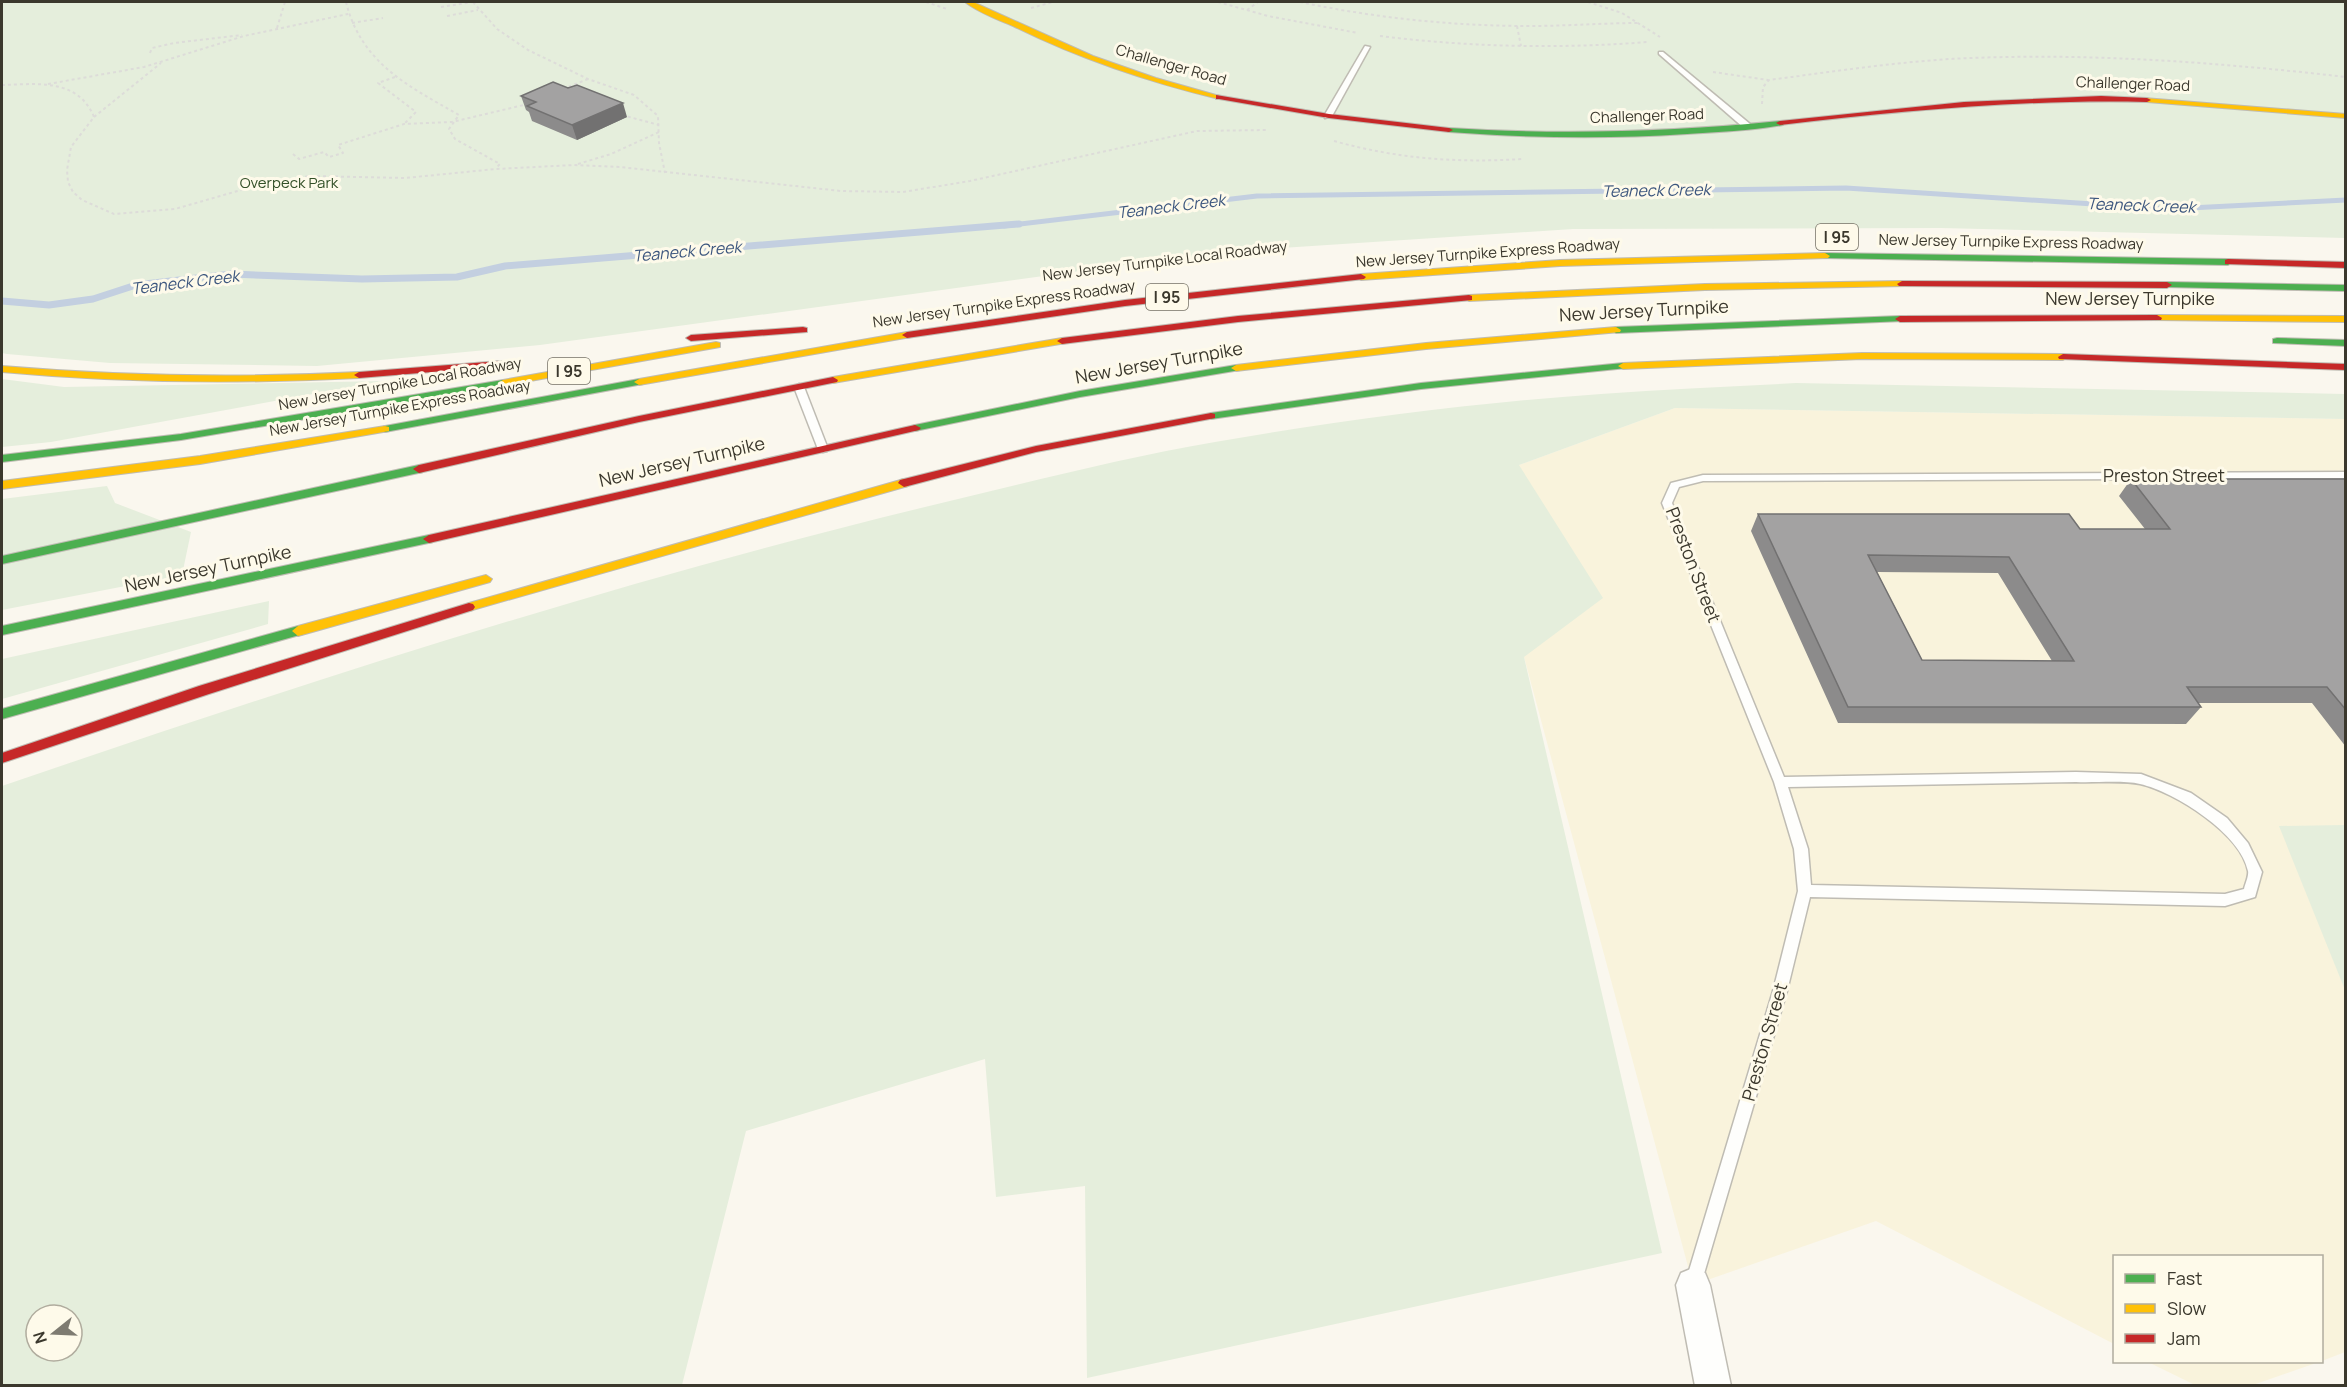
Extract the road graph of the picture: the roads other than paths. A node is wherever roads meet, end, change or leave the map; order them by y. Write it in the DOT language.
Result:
graph roads {
  1 [pos="969,2"];
  2 [pos="1367,47"];
  3 [pos="1661,53"];
  4 [pos="1328,116"];
  5 [pos="2346,116"];
  6 [pos="1747,126"];
  7 [pos="2219,248"];
  8 [pos="2346,252"];
  9 [pos="2346,265"];
  10 [pos="2346,288"];
  11 [pos="2346,319"];
  12 [pos="1828,321"];
  13 [pos="820,327"];
  14 [pos="803,330"];
  15 [pos="2026,333"];
  16 [pos="2264,341"];
  17 [pos="2346,343"];
  18 [pos="604,351"];
  19 [pos="516,362"];
  20 [pos="2346,367"];
  21 [pos="2,369"];
  22 [pos="799,387"];
  23 [pos="652,416"];
  24 [pos="447,448"];
  25 [pos="823,449"];
  26 [pos="2,459"];
  27 [pos="935,474"];
  28 [pos="2346,475"];
  29 [pos="2,485"];
  30 [pos="794,500"];
  31 [pos="2,560"];
  32 [pos="504,574"];
  33 [pos="2,631"];
  34 [pos="2,714"];
  35 [pos="2,758"];
  36 [pos="1780,782"];
  37 [pos="1805,891"];
  38 [pos="1693,1285"];
  39 [pos="1713,1386"];
  1 -- 4 [label="main road, Challenger Road"];
  2 -- 4 [label="lane"];
  3 -- 6 [label="lane"];
  4 -- 6 [label="main road, Challenger Road"];
  5 -- 6 [label="main road, Challenger Road"];
  7 -- 8 [label="main road"];
  9 -- 29 [label="main road, New Jersey Turnpike Express Roadway / I 95"];
  10 -- 22 [label="main road"];
  11 -- 12 [label="main road, New Jersey Turnpike"];
  12 -- 15 [label="main road"];
  12 -- 25 [label="main road, New Jersey Turnpike"];
  13 -- 14 [label="main road, New Jersey Turnpike Local Roadway / I 95"];
  14 -- 18 [label="main road"];
  14 -- 26 [label="main road, New Jersey Turnpike Local Roadway / I 95"];
  16 -- 17 [label="main road"];
  19 -- 21 [label="main road"];
  20 -- 27 [label="main road"];
  22 -- 23 [label="main road"];
  22 -- 25 [label="lane"];
  23 -- 24 [label="main road"];
  23 -- 31 [label="main road"];
  25 -- 33 [label="main road, New Jersey Turnpike"];
  27 -- 30 [label="main road"];
  27 -- 35 [label="main road"];
  28 -- 36 [label="lane, Preston Street"];
  32 -- 34 [label="main road"];
  36 -- 37 [label="lane, Preston Street"];
  36 -- 37 [label="lane"];
  37 -- 38 [label="lane, Preston Street"];
  38 -- 39 [label="street"];
}
